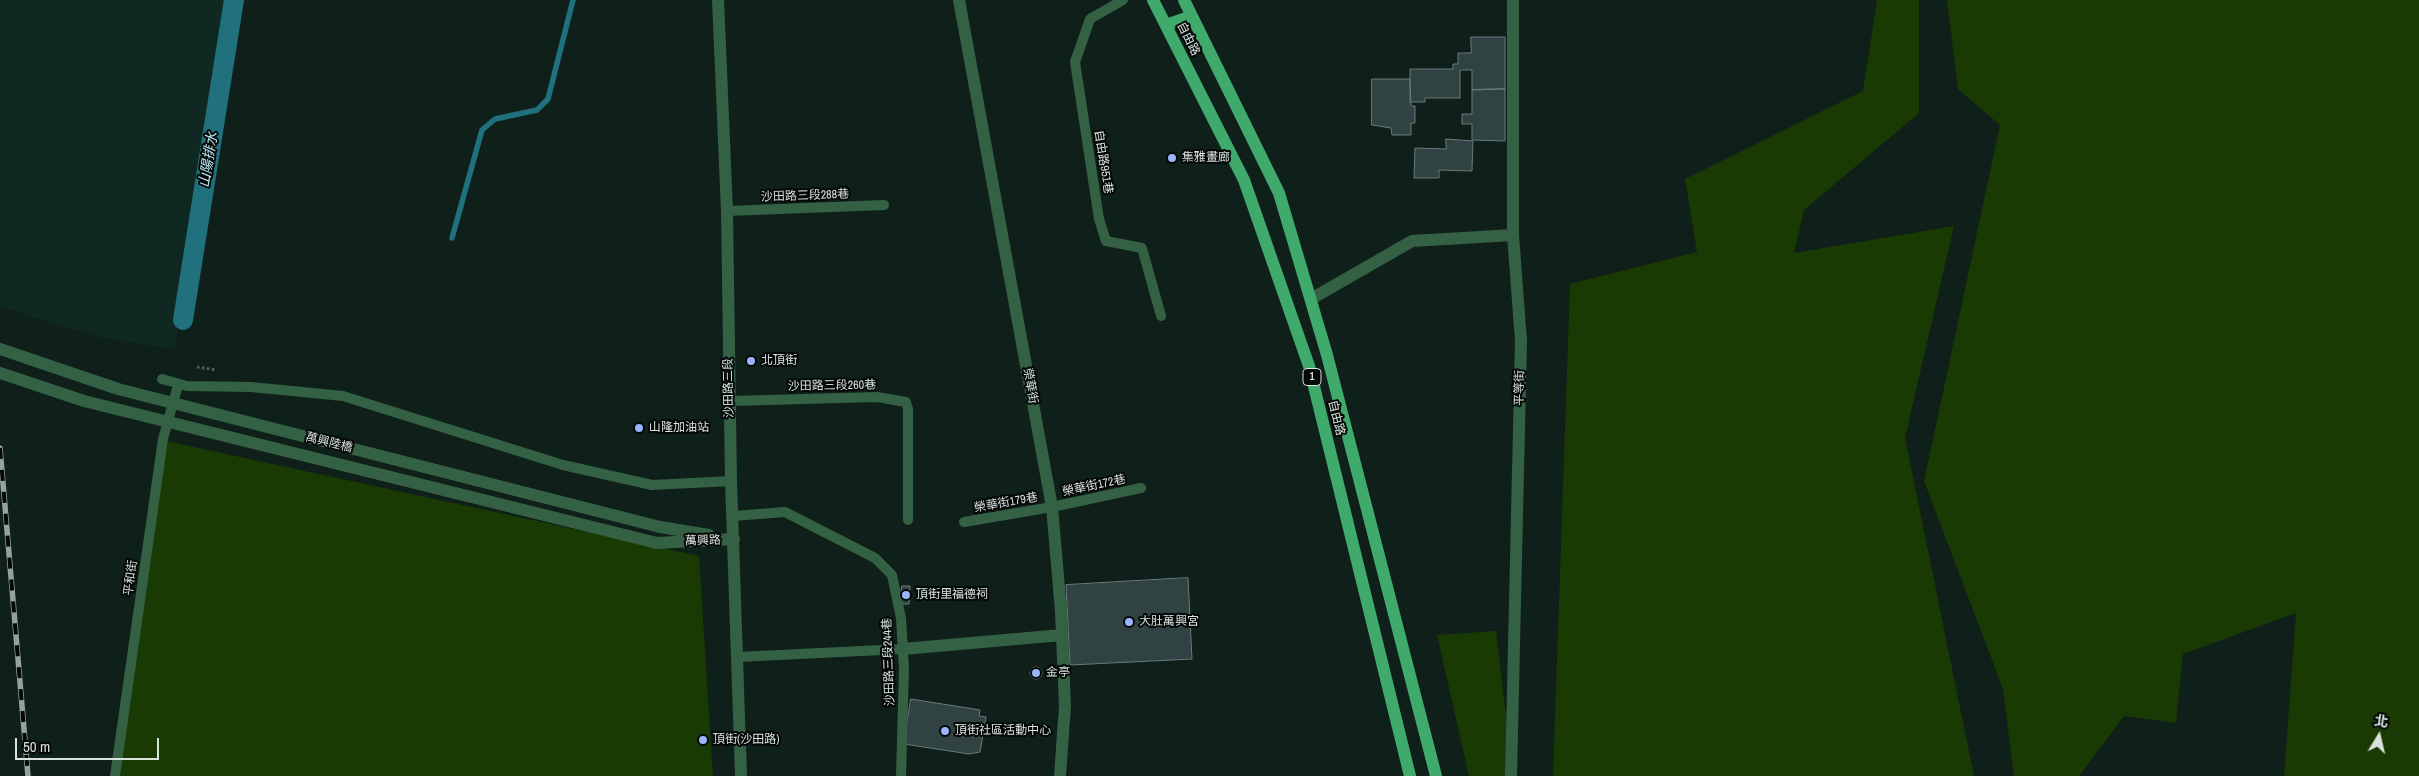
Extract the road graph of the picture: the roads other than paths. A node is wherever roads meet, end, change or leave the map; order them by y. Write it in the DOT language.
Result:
graph roads {
  1 [pos="718,0"];
  2 [pos="959,0"];
  3 [pos="1123,0"];
  4 [pos="1153,0"];
  5 [pos="1184,0"];
  6 [pos="1513,0"];
  7 [pos="1192,16"];
  8 [pos="1166,25"];
  9 [pos="884,205"];
  10 [pos="727,211"];
  11 [pos="1513,235"];
  12 [pos="1311,299"];
  13 [pos="1162,316"];
  14 [pos="0,350"];
  15 [pos="0,373"];
  16 [pos="162,379"];
  17 [pos="178,384"];
  18 [pos="730,400"];
  19 [pos="731,481"];
  20 [pos="1141,488"];
  21 [pos="1052,508"];
  22 [pos="732,516"];
  23 [pos="908,520"];
  24 [pos="964,522"];
  25 [pos="660,527"];
  26 [pos="734,540"];
  27 [pos="657,543"];
  28 [pos="1062,635"];
  29 [pos="903,649"];
  30 [pos="738,657"];
  31 [pos="115,776"];
  32 [pos="741,776"];
  33 [pos="901,776"];
  34 [pos="1060,776"];
  35 [pos="1410,776"];
  36 [pos="1436,776"];
  37 [pos="1511,776"];
  1 -- 10 [label="street, 沙田路三段"];
  2 -- 21 [label="street, 榮華街"];
  3 -- 13 [label="lane, 自由路951巷"];
  4 -- 8 [label="main road, 自由路 / 1"];
  5 -- 7 [label="main road, 自由路 / 1"];
  6 -- 11 [label="street, 平等街"];
  7 -- 8 [label="main road"];
  7 -- 12 [label="main road, 自由路 / 1"];
  8 -- 35 [label="main road, 自由路 / 1"];
  9 -- 10 [label="lane, 沙田路三段288巷"];
  10 -- 18 [label="street, 沙田路三段"];
  11 -- 12 [label="street"];
  11 -- 37 [label="street, 平等街"];
  12 -- 36 [label="main road, 自由路 / 1"];
  14 -- 25 [label="street, 萬興陸橋, bridge"];
  15 -- 27 [label="street, 萬興陸橋, bridge"];
  16 -- 17 [label="lane"];
  17 -- 19 [label="lane"];
  17 -- 31 [label="lane, 平和街"];
  18 -- 19 [label="street, 沙田路三段"];
  18 -- 23 [label="lane, 沙田路三段260巷"];
  19 -- 22 [label="street, 沙田路三段"];
  20 -- 21 [label="lane, 榮華街172巷"];
  21 -- 24 [label="lane, 榮華街179巷"];
  21 -- 28 [label="street, 榮華街"];
  22 -- 26 [label="street, 沙田路三段"];
  22 -- 29 [label="lane, 沙田路三段244巷"];
  25 -- 26 [label="street, 萬興路"];
  26 -- 27 [label="street, 萬興路"];
  26 -- 30 [label="street, 沙田路三段"];
  28 -- 29 [label="street"];
  28 -- 34 [label="street, 榮華街"];
  29 -- 30 [label="lane"];
  29 -- 33 [label="lane, 沙田路三段244巷"];
  30 -- 32 [label="street, 沙田路三段"];
}
